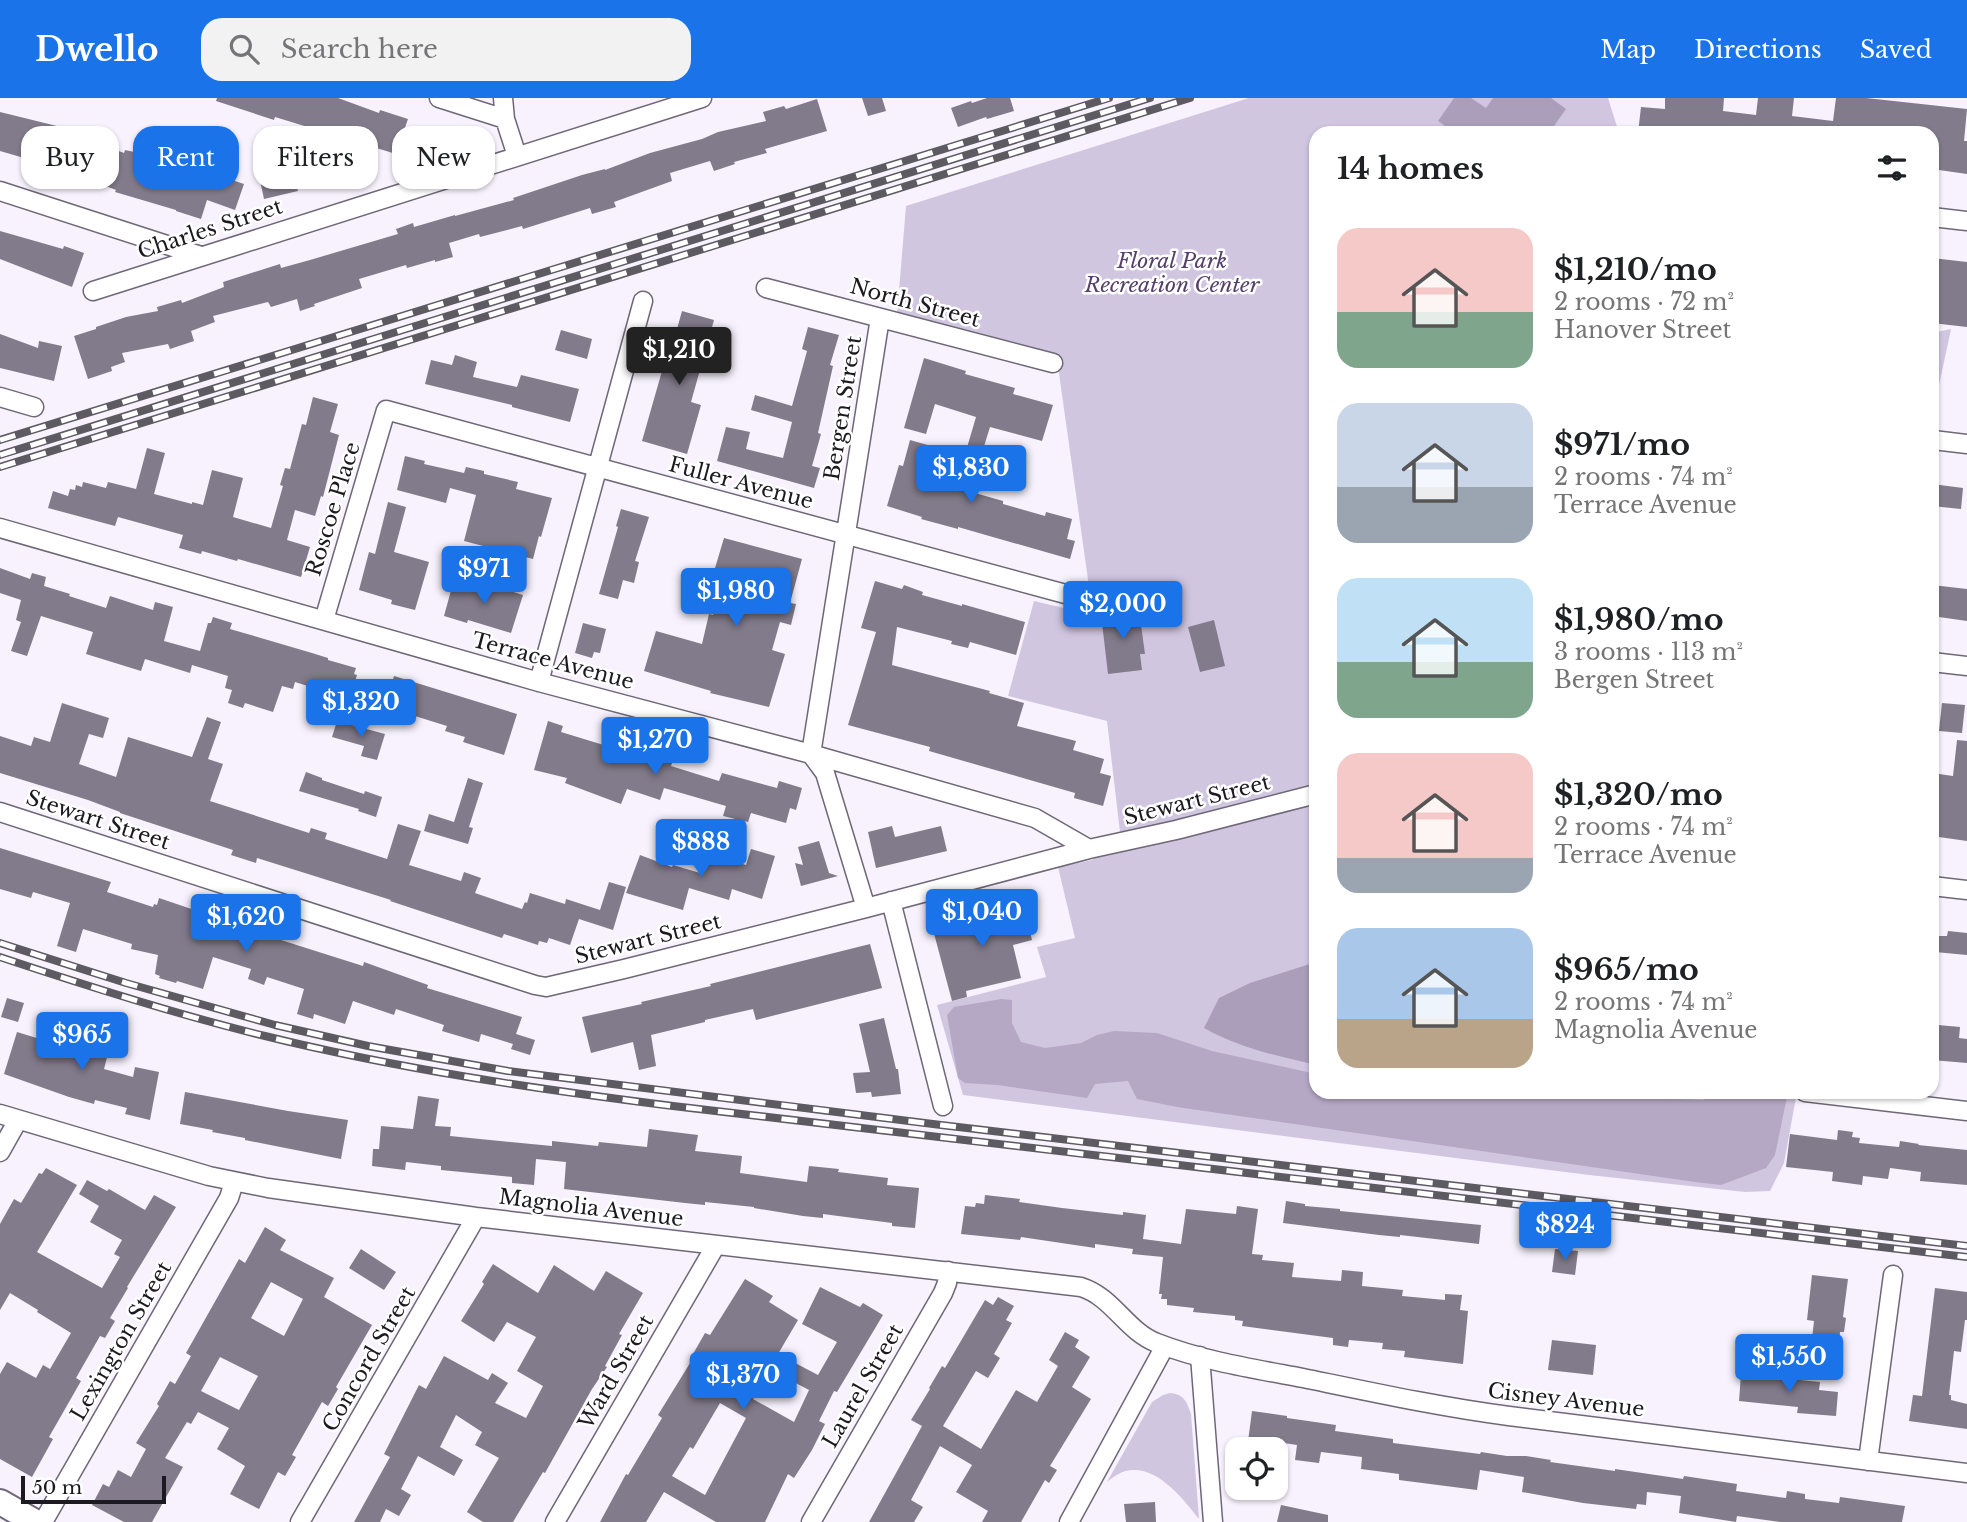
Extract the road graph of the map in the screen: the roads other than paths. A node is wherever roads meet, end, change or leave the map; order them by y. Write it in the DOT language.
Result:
graph roads {
  1 [pos="439,98"];
  2 [pos="503,98"];
  3 [pos="702,98"];
  4 [pos="505,119"];
  5 [pos="517,156"];
  6 [pos="0,191"];
  7 [pos="1939,218"];
  8 [pos="1967,221"];
  9 [pos="201,256"];
  10 [pos="765,288"];
  11 [pos="93,290"];
  12 [pos="643,301"];
  13 [pos="880,318"];
  14 [pos="1054,363"];
  15 [pos="0,397"];
  16 [pos="34,408"];
  17 [pos="386,410"];
  18 [pos="1939,441"];
  19 [pos="1967,444"];
  20 [pos="598,468"];
  21 [pos="0,528"];
  22 [pos="846,535"];
  23 [pos="1084,599"];
  24 [pos="324,620"];
  25 [pos="1939,663"];
  26 [pos="1967,666"];
  27 [pos="539,682"];
  28 [pos="811,754"];
  29 [pos="1309,796"];
  30 [pos="0,812"];
  31 [pos="1089,849"];
  32 [pos="1939,887"];
  33 [pos="1967,890"];
  34 [pos="891,901"];
  35 [pos="866,908"];
  36 [pos="1865,1099"];
  37 [pos="943,1106"];
  38 [pos="1967,1111"];
  39 [pos="0,1114"];
  40 [pos="18,1120"];
  41 [pos="0,1152"];
  42 [pos="234,1182"];
  43 [pos="476,1217"];
  44 [pos="716,1245"];
  45 [pos="948,1271"];
  46 [pos="1892,1275"];
  47 [pos="1165,1346"];
  48 [pos="1200,1356"];
  49 [pos="1868,1461"];
  50 [pos="1967,1473"];
  51 [pos="0,1502"];
  52 [pos="35,1522"];
  53 [pos="43,1522"];
  54 [pos="300,1522"];
  55 [pos="555,1522"];
  56 [pos="811,1522"];
  57 [pos="1069,1522"];
  58 [pos="1213,1522"];
  1 -- 4 [label="street"];
  2 -- 4 [label="street"];
  3 -- 5 [label="street, Charles Street"];
  4 -- 5 [label="street"];
  5 -- 9 [label="street, Charles Street"];
  6 -- 9 [label="street"];
  7 -- 8 [label="street"];
  9 -- 11 [label="street, Charles Street"];
  10 -- 13 [label="street, North Street"];
  12 -- 20 [label="street"];
  13 -- 14 [label="street, North Street"];
  13 -- 22 [label="street, Bergen Street"];
  15 -- 16 [label="street"];
  17 -- 20 [label="street, Fuller Avenue"];
  17 -- 24 [label="street, Roscoe Place"];
  18 -- 19 [label="street"];
  20 -- 22 [label="street, Fuller Avenue"];
  20 -- 27 [label="street"];
  21 -- 24 [label="street, Terrace Avenue"];
  22 -- 23 [label="street, Fuller Avenue"];
  22 -- 28 [label="street, Bergen Street"];
  24 -- 27 [label="street, Terrace Avenue"];
  25 -- 26 [label="street"];
  27 -- 28 [label="street, Terrace Avenue"];
  28 -- 31 [label="street, Terrace Avenue"];
  28 -- 35 [label="street"];
  29 -- 31 [label="street, Stewart Street"];
  30 -- 35 [label="street, Stewart Street"];
  31 -- 34 [label="street, Stewart Street"];
  32 -- 33 [label="street"];
  34 -- 35 [label="street, Stewart Street"];
  34 -- 37 [label="street"];
  36 -- 38 [label="street"];
  39 -- 40 [label="street, Magnolia Avenue"];
  40 -- 41 [label="street"];
  40 -- 42 [label="street, Magnolia Avenue"];
  42 -- 43 [label="street, Magnolia Avenue"];
  42 -- 53 [label="street, Lexington Street"];
  43 -- 44 [label="street, Magnolia Avenue"];
  43 -- 54 [label="street, Concord Street"];
  44 -- 45 [label="street, Magnolia Avenue"];
  44 -- 55 [label="street, Ward Street"];
  45 -- 47 [label="street, Magnolia Avenue"];
  45 -- 56 [label="street, Laurel Street"];
  46 -- 49 [label="street"];
  47 -- 48 [label="street, Cisney Avenue"];
  47 -- 57 [label="street"];
  48 -- 49 [label="street, Cisney Avenue"];
  48 -- 58 [label="street"];
  49 -- 50 [label="street, Cisney Avenue"];
  51 -- 52 [label="main road"];
}
